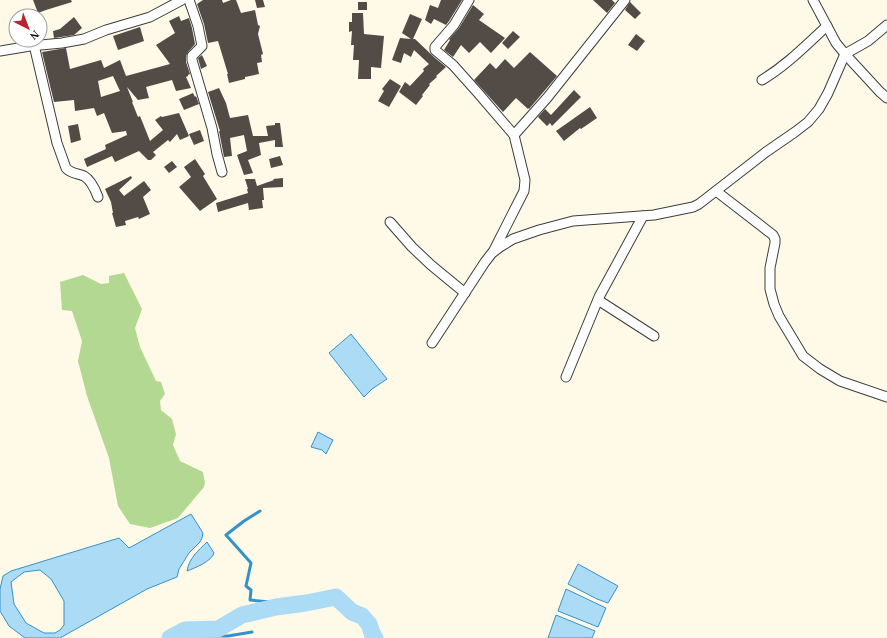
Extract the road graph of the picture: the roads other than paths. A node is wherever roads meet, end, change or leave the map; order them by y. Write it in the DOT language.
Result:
graph roads {
  1 [pos="182,0"];
  2 [pos="189,0"];
  3 [pos="469,0"];
  4 [pos="625,0"];
  5 [pos="813,0"];
  6 [pos="887,25"];
  7 [pos="827,26"];
  8 [pos="48,45"];
  9 [pos="20,48"];
  10 [pos="34,48"];
  11 [pos="0,51"];
  12 [pos="845,54"];
  13 [pos="762,80"];
  14 [pos="887,98"];
  15 [pos="514,135"];
  16 [pos="222,172"];
  17 [pos="716,191"];
  18 [pos="98,197"];
  19 [pos="643,216"];
  20 [pos="390,222"];
  21 [pos="492,253"];
  22 [pos="465,293"];
  23 [pos="598,300"];
  24 [pos="654,336"];
  25 [pos="432,343"];
  26 [pos="566,377"];
  27 [pos="887,397"];
  1 -- 8 [label="street"];
  2 -- 16 [label="street"];
  3 -- 15 [label="street"];
  4 -- 15 [label="street"];
  5 -- 7 [label="street"];
  6 -- 12 [label="street"];
  7 -- 12 [label="street"];
  7 -- 13 [label="street"];
  9 -- 11 [label="street"];
  10 -- 18 [label="street"];
  12 -- 14 [label="street"];
  12 -- 17 [label="street"];
  15 -- 21 [label="street"];
  17 -- 19 [label="street"];
  17 -- 27 [label="street"];
  19 -- 21 [label="street"];
  19 -- 23 [label="street"];
  20 -- 22 [label="street"];
  21 -- 22 [label="street"];
  22 -- 25 [label="street"];
  23 -- 24 [label="street"];
  23 -- 26 [label="street"];
}
